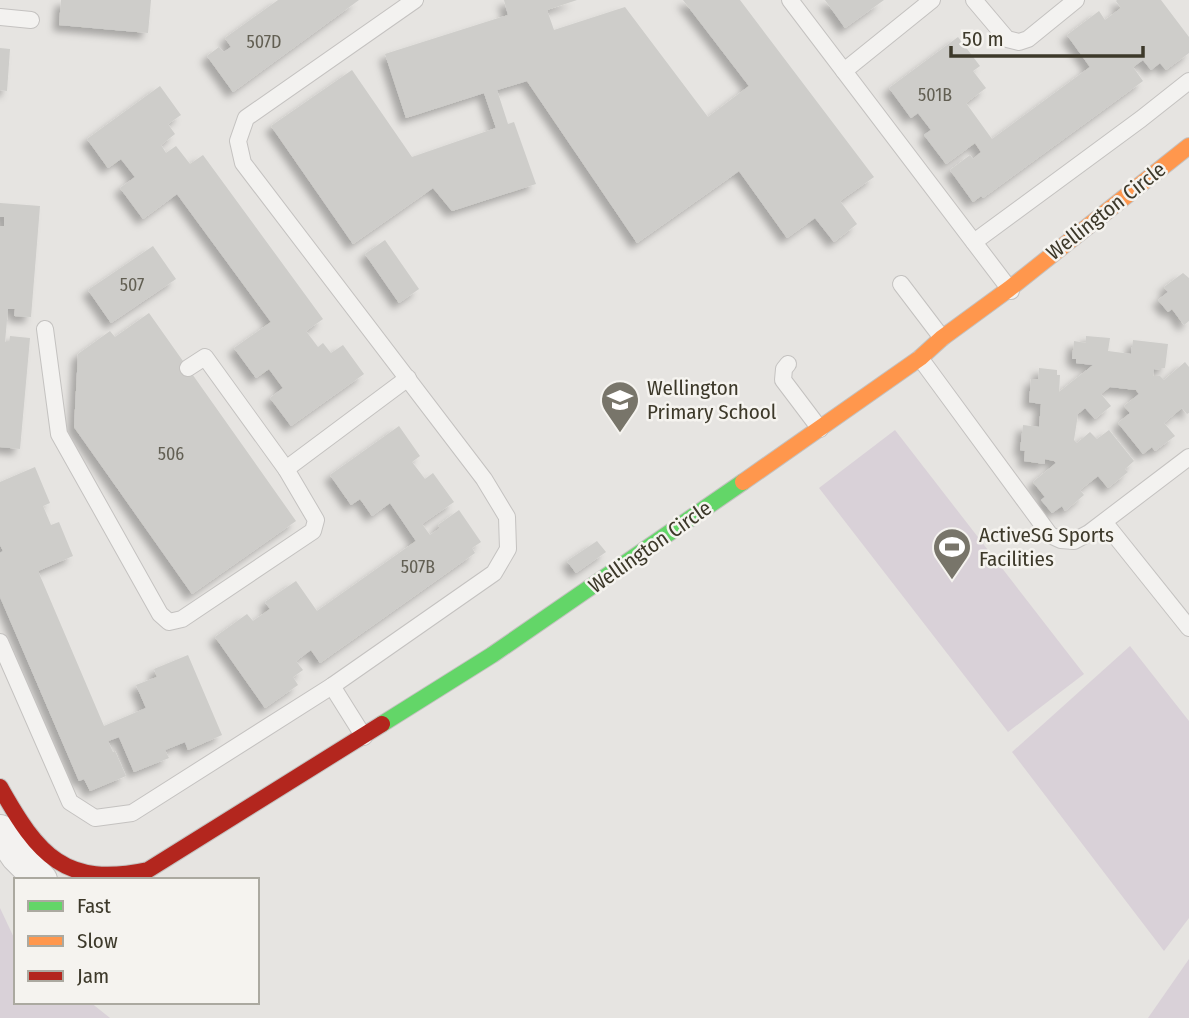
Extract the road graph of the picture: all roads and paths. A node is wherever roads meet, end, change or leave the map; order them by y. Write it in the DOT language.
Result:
graph roads {
  1 [pos="415,0"];
  2 [pos="790,0"];
  3 [pos="932,0"];
  4 [pos="974,0"];
  5 [pos="1076,0"];
  6 [pos="0,17"];
  7 [pos="31,20"];
  8 [pos="844,71"];
  9 [pos="1189,81"];
  10 [pos="1189,146"];
  11 [pos="1189,170"];
  12 [pos="974,242"];
  13 [pos="901,284"];
  14 [pos="1014,296"];
  15 [pos="45,328"];
  16 [pos="943,338"];
  17 [pos="788,364"];
  18 [pos="924,365"];
  19 [pos="188,368"];
  20 [pos="408,378"];
  21 [pos="820,429"];
  22 [pos="1189,457"];
  23 [pos="286,468"];
  24 [pos="1105,523"];
  25 [pos="1189,628"];
  26 [pos="0,642"];
  27 [pos="332,686"];
  28 [pos="368,744"];
  29 [pos="326,770"];
  30 [pos="0,787"];
  31 [pos="0,831"];
  32 [pos="39,878"];
  33 [pos="166,878"];
  1 -- 20 [label="lane"];
  2 -- 8 [label="lane"];
  3 -- 8 [label="lane"];
  4 -- 5 [label="lane"];
  6 -- 7 [label="lane"];
  8 -- 12 [label="lane"];
  9 -- 12 [label="lane"];
  10 -- 14 [label="street, Wellington Circle"];
  11 -- 14 [label="street, Wellington Circle"];
  12 -- 14 [label="lane"];
  13 -- 16 [label="lane"];
  14 -- 16 [label="street, Wellington Circle"];
  14 -- 18 [label="street, Wellington Circle"];
  15 -- 23 [label="lane"];
  16 -- 18 [label="street, Wellington Circle"];
  17 -- 21 [label="lane"];
  18 -- 21 [label="street, Wellington Circle"];
  18 -- 24 [label="lane"];
  18 -- 28 [label="street, Wellington Circle"];
  19 -- 23 [label="lane"];
  20 -- 23 [label="lane"];
  20 -- 27 [label="lane"];
  21 -- 28 [label="street, Wellington Circle"];
  22 -- 24 [label="lane"];
  24 -- 25 [label="lane"];
  26 -- 27 [label="lane"];
  27 -- 28 [label="lane"];
  28 -- 29 [label="street, Wellington Circle"];
  29 -- 30 [label="street, Wellington Circle"];
  29 -- 33 [label="street, Wellington Circle"];
  31 -- 32 [label="street"];
}
